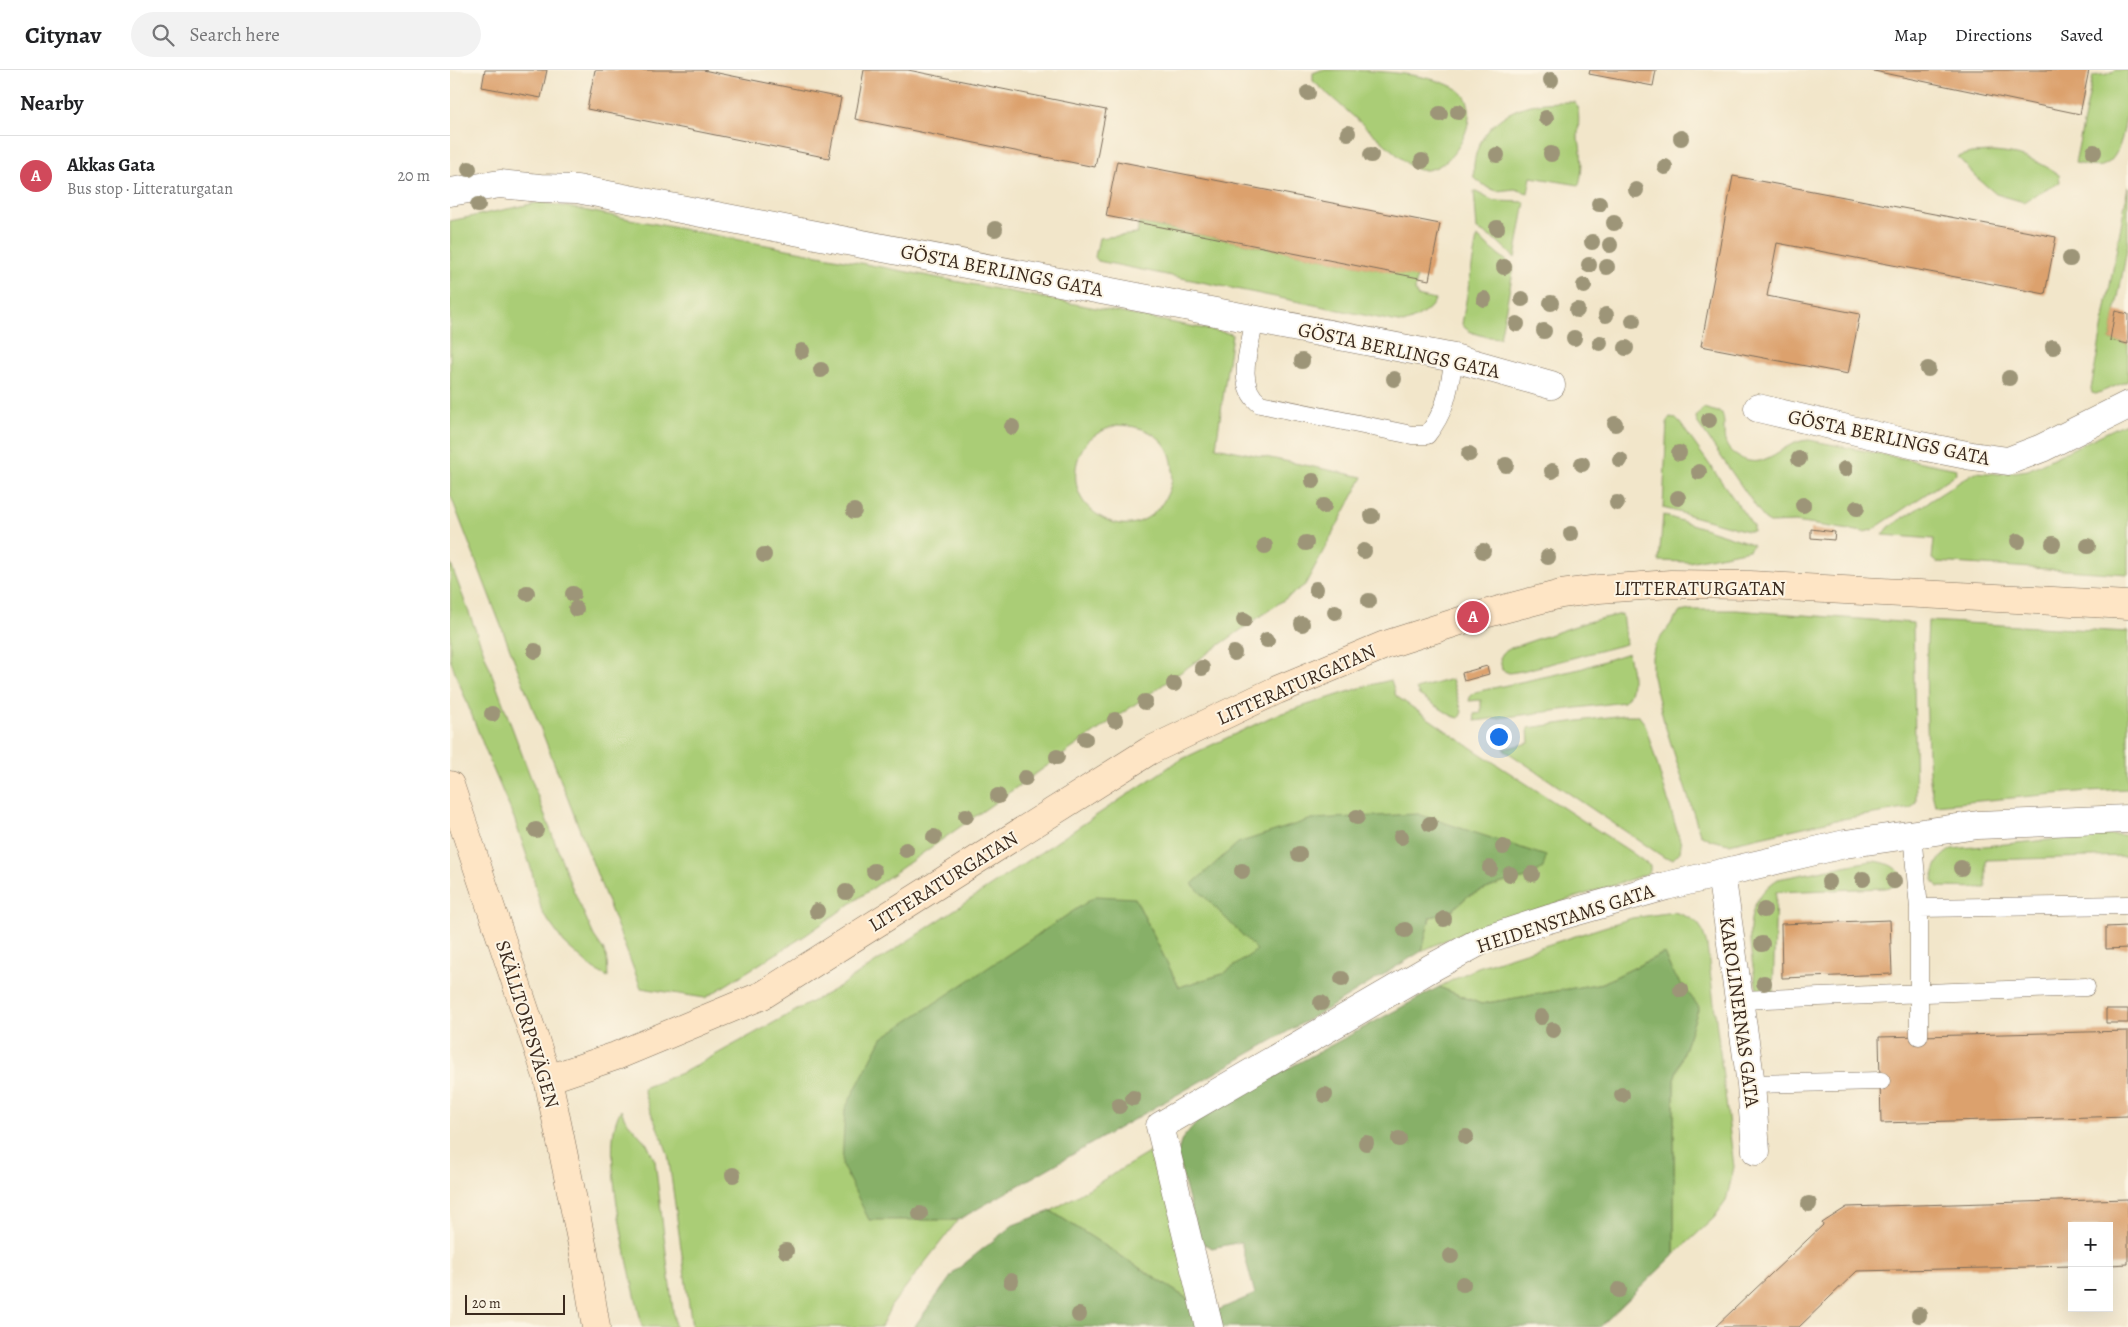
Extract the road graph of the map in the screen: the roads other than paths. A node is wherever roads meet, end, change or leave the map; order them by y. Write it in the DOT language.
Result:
graph roads {
  1 [pos="450,192"];
  2 [pos="1255,320"];
  3 [pos="1454,358"];
  4 [pos="1551,385"];
  5 [pos="2128,405"];
  6 [pos="1758,408"];
  7 [pos="2128,605"];
  8 [pos="450,785"];
  9 [pos="2128,819"];
  10 [pos="1912,834"];
  11 [pos="1721,873"];
  12 [pos="2128,905"];
  13 [pos="1919,908"];
  14 [pos="2086,987"];
  15 [pos="1918,993"];
  16 [pos="1740,1000"];
  17 [pos="1919,1036"];
  18 [pos="548,1079"];
  19 [pos="1881,1081"];
  20 [pos="1751,1084"];
  21 [pos="1756,1151"];
  22 [pos="596,1327"];
  23 [pos="1209,1327"];
  1 -- 2 [label="street, GÖSTA BERLINGS GATA"];
  2 -- 3 [label="street, GÖSTA BERLINGS GATA"];
  2 -- 3 [label="lane"];
  3 -- 4 [label="street, GÖSTA BERLINGS GATA"];
  5 -- 6 [label="street, GÖSTA BERLINGS GATA"];
  7 -- 18 [label="street, LITTERATURGATAN"];
  8 -- 18 [label="street, SKÄLLTORPSVÄGEN"];
  9 -- 10 [label="street, HEIDENSTAMS GATA"];
  10 -- 11 [label="street, HEIDENSTAMS GATA"];
  10 -- 13 [label="lane"];
  11 -- 16 [label="street, KAROLINERNAS GATA"];
  11 -- 23 [label="street, HEIDENSTAMS GATA"];
  12 -- 13 [label="lane"];
  13 -- 15 [label="lane"];
  14 -- 15 [label="lane"];
  15 -- 16 [label="lane"];
  15 -- 17 [label="lane"];
  16 -- 20 [label="street, KAROLINERNAS GATA"];
  18 -- 22 [label="street, SKÄLLTORPSVÄGEN"];
  19 -- 20 [label="lane"];
  20 -- 21 [label="street, KAROLINERNAS GATA"];
}
